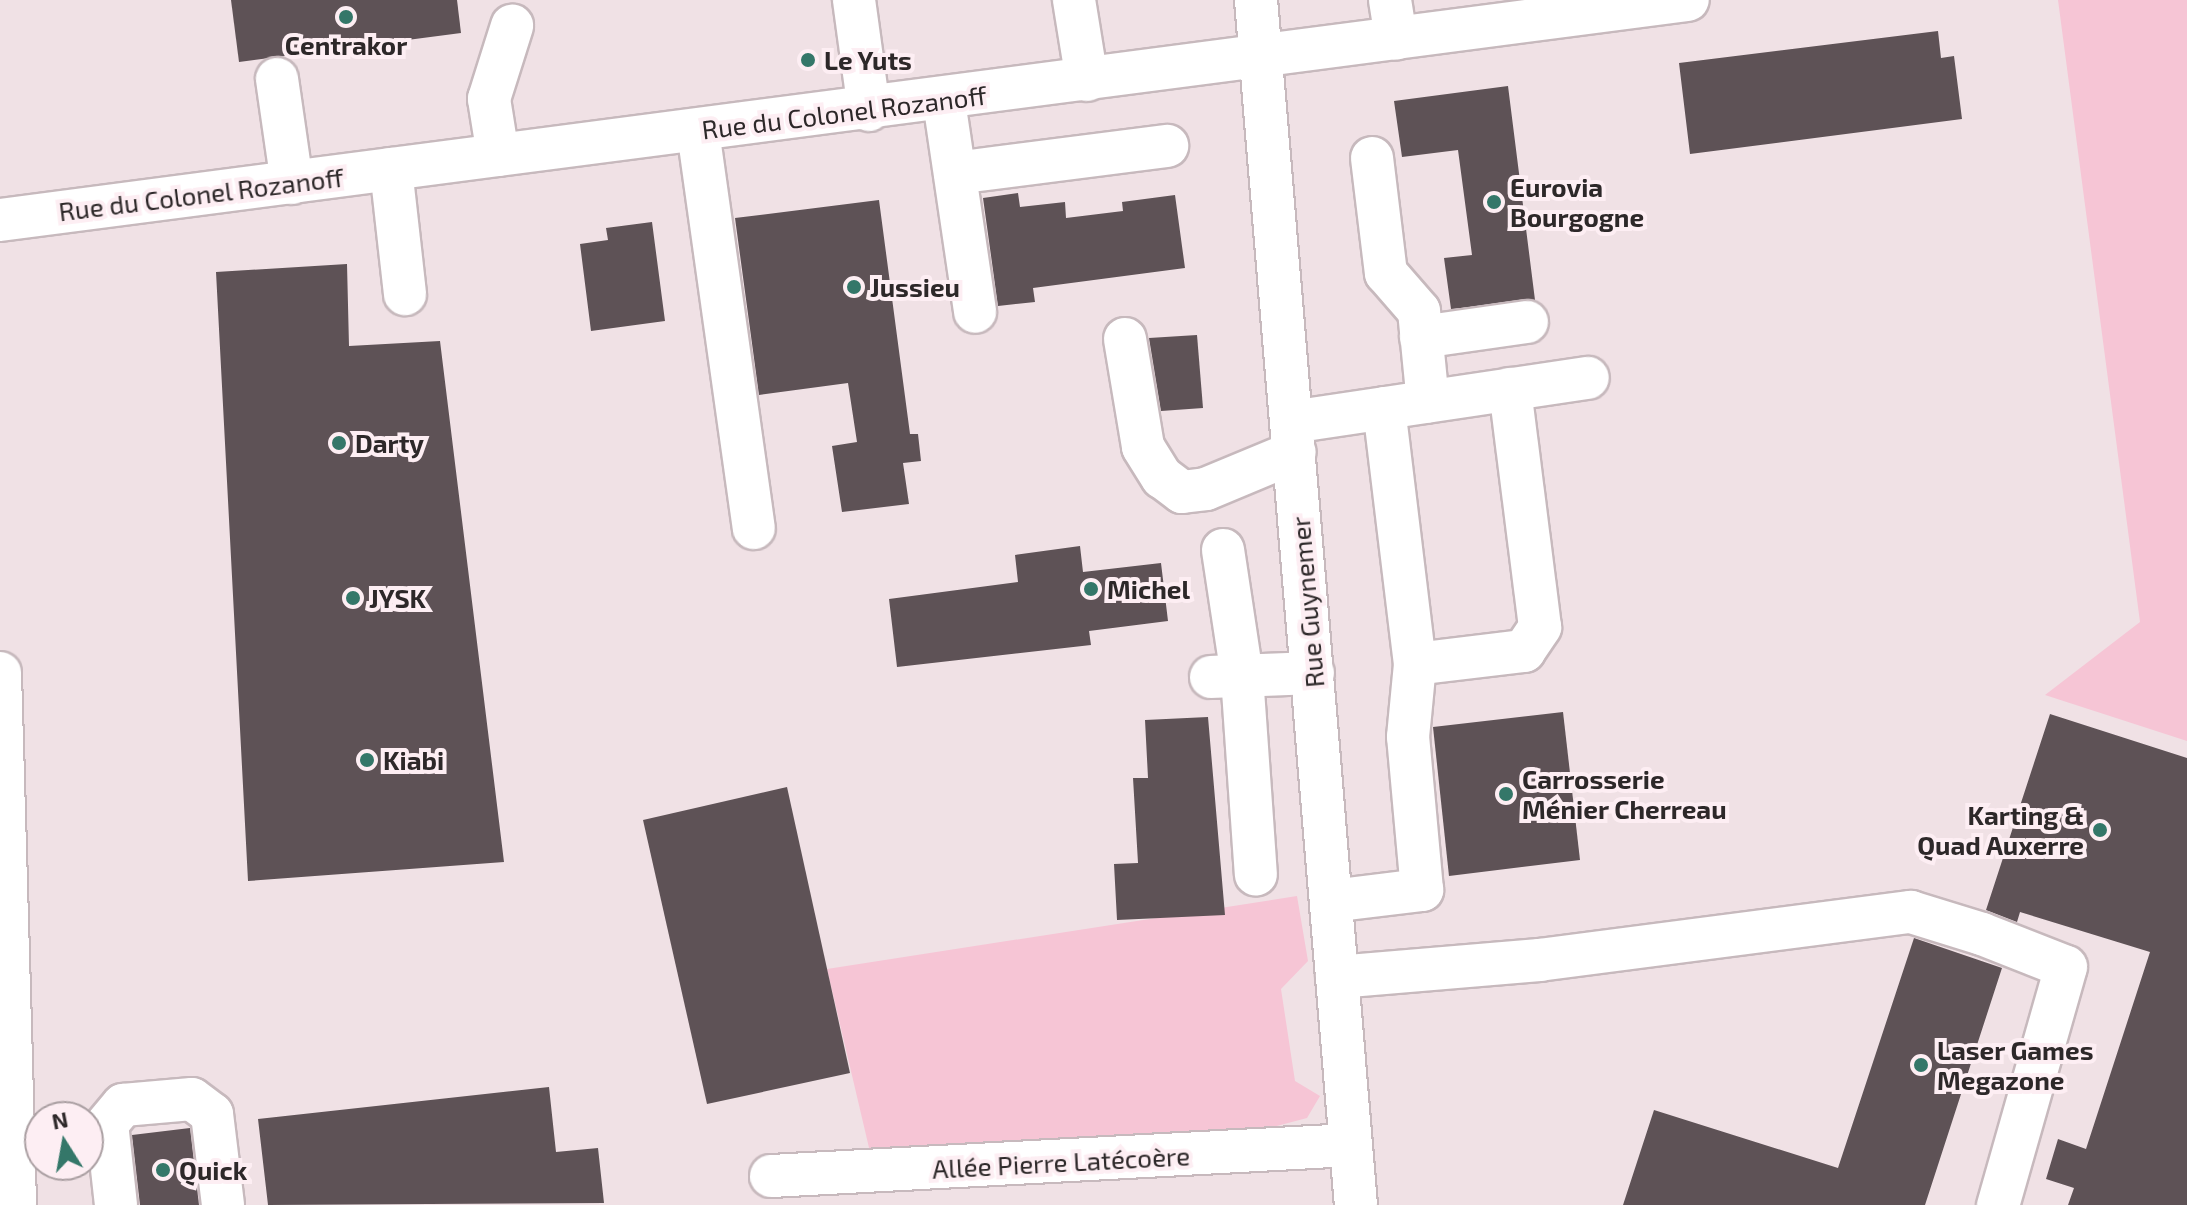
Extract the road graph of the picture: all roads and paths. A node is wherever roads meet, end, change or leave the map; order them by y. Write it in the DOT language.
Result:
graph roads {
  1 [pos="854,0"];
  2 [pos="1074,0"];
  3 [pos="1256,0"];
  4 [pos="1688,0"];
  5 [pos="1393,20"];
  6 [pos="512,26"];
  7 [pos="1261,56"];
  8 [pos="277,79"];
  9 [pos="1087,80"];
  10 [pos="944,101"];
  11 [pos="869,110"];
  12 [pos="698,131"];
  13 [pos="1167,146"];
  14 [pos="498,155"];
  15 [pos="1372,158"];
  16 [pos="391,169"];
  17 [pos="955,173"];
  18 [pos="292,183"];
  19 [pos="0,220"];
  20 [pos="405,294"];
  21 [pos="975,312"];
  22 [pos="1527,322"];
  23 [pos="1421,337"];
  24 [pos="1125,339"];
  25 [pos="1588,378"];
  26 [pos="1510,389"];
  27 [pos="1428,402"];
  28 [pos="1384,408"];
  29 [pos="1294,437"];
  30 [pos="754,528"];
  31 [pos="1223,550"];
  32 [pos="1415,664"];
  33 [pos="0,673"];
  34 [pos="1313,673"];
  35 [pos="1226,676"];
  36 [pos="2,813"];
  37 [pos="1256,875"];
  38 [pos="1331,901"];
  39 [pos="1337,977"];
  40 [pos="1350,1145"];
  41 [pos="771,1176"];
  42 [pos="15,1205"];
  43 [pos="116,1205"];
  44 [pos="223,1205"];
  45 [pos="1356,1205"];
  46 [pos="1998,1205"];
  1 -- 11 [label="street"];
  2 -- 9 [label="street"];
  3 -- 7 [label="street, Rue Guynemer"];
  4 -- 5 [label="street, Rue du Colonel Rozanoff"];
  5 -- 7 [label="street, Rue du Colonel Rozanoff"];
  6 -- 14 [label="street"];
  7 -- 9 [label="street, Rue du Colonel Rozanoff"];
  7 -- 29 [label="street, Rue Guynemer"];
  8 -- 18 [label="street"];
  9 -- 10 [label="street, Rue du Colonel Rozanoff"];
  10 -- 11 [label="street, Rue du Colonel Rozanoff"];
  10 -- 17 [label="street"];
  11 -- 12 [label="street, Rue du Colonel Rozanoff"];
  12 -- 14 [label="street, Rue du Colonel Rozanoff"];
  12 -- 30 [label="street"];
  13 -- 17 [label="street"];
  14 -- 16 [label="street, Rue du Colonel Rozanoff"];
  15 -- 23 [label="street"];
  16 -- 18 [label="street, Rue du Colonel Rozanoff"];
  16 -- 20 [label="street"];
  17 -- 21 [label="street"];
  18 -- 19 [label="street, Rue du Colonel Rozanoff"];
  22 -- 23 [label="street"];
  23 -- 27 [label="street"];
  24 -- 29 [label="street"];
  25 -- 26 [label="street"];
  26 -- 27 [label="street"];
  26 -- 32 [label="street"];
  27 -- 28 [label="street"];
  28 -- 29 [label="street"];
  28 -- 32 [label="street"];
  29 -- 34 [label="street, Rue Guynemer"];
  31 -- 35 [label="street"];
  32 -- 38 [label="street"];
  33 -- 36 [label="street"];
  34 -- 35 [label="street"];
  34 -- 38 [label="street, Rue Guynemer"];
  35 -- 37 [label="street"];
  36 -- 42 [label="street"];
  38 -- 39 [label="street, Rue Guynemer"];
  39 -- 40 [label="street, Rue Guynemer"];
  39 -- 46 [label="street"];
  40 -- 41 [label="street, Allée Pierre Latécoère"];
  40 -- 45 [label="street, Rue Guynemer"];
  43 -- 44 [label="street"];
}
